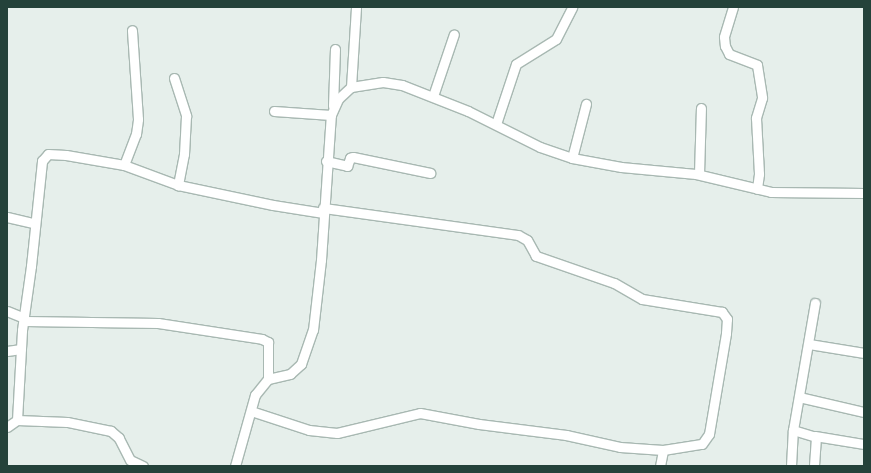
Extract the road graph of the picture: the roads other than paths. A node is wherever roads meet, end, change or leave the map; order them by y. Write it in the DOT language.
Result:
graph roads {
  1 [pos="356,7"];
  2 [pos="572,7"];
  3 [pos="733,7"];
  4 [pos="132,30"];
  5 [pos="454,34"];
  6 [pos="335,49"];
  7 [pos="174,78"];
  8 [pos="351,87"];
  9 [pos="433,96"];
  10 [pos="586,104"];
  11 [pos="701,108"];
  12 [pos="274,111"];
  13 [pos="332,111"];
  14 [pos="496,124"];
  15 [pos="572,158"];
  16 [pos="326,161"];
  17 [pos="124,165"];
  18 [pos="430,173"];
  19 [pos="699,174"];
  20 [pos="178,185"];
  21 [pos="757,189"];
  22 [pos="864,194"];
  23 [pos="323,210"];
  24 [pos="7,217"];
  25 [pos="34,223"];
  26 [pos="815,304"];
  27 [pos="7,311"];
  28 [pos="24,319"];
  29 [pos="809,344"];
  30 [pos="21,349"];
  31 [pos="7,351"];
  32 [pos="864,353"];
  33 [pos="268,379"];
  34 [pos="799,397"];
  35 [pos="251,411"];
  36 [pos="864,412"];
  37 [pos="17,420"];
  38 [pos="7,427"];
  39 [pos="793,430"];
  40 [pos="815,436"];
  41 [pos="864,444"];
  42 [pos="663,450"];
  43 [pos="143,466"];
  44 [pos="235,466"];
  45 [pos="660,466"];
  46 [pos="791,466"];
  47 [pos="814,466"];
  1 -- 8 [label="street"];
  2 -- 14 [label="street"];
  3 -- 21 [label="street"];
  4 -- 17 [label="street"];
  5 -- 9 [label="street"];
  6 -- 13 [label="street"];
  7 -- 20 [label="street"];
  8 -- 9 [label="street"];
  8 -- 13 [label="street"];
  9 -- 14 [label="street"];
  10 -- 15 [label="street"];
  11 -- 19 [label="street"];
  12 -- 13 [label="street"];
  13 -- 16 [label="street"];
  14 -- 15 [label="street"];
  15 -- 19 [label="street"];
  16 -- 18 [label="street"];
  16 -- 23 [label="street"];
  17 -- 20 [label="street"];
  17 -- 25 [label="street"];
  19 -- 21 [label="street"];
  20 -- 23 [label="street"];
  21 -- 22 [label="street"];
  23 -- 33 [label="street"];
  23 -- 42 [label="street"];
  24 -- 25 [label="street"];
  25 -- 28 [label="street"];
  26 -- 29 [label="street"];
  27 -- 28 [label="street"];
  28 -- 30 [label="street"];
  28 -- 33 [label="street"];
  29 -- 32 [label="street"];
  29 -- 34 [label="street"];
  30 -- 31 [label="street"];
  30 -- 37 [label="street"];
  33 -- 35 [label="street"];
  34 -- 36 [label="street"];
  34 -- 39 [label="street"];
  35 -- 42 [label="street"];
  35 -- 44 [label="street"];
  37 -- 38 [label="street"];
  37 -- 43 [label="street"];
  39 -- 40 [label="street"];
  39 -- 46 [label="street"];
  40 -- 41 [label="street"];
  40 -- 47 [label="street"];
  42 -- 45 [label="street"];
}
